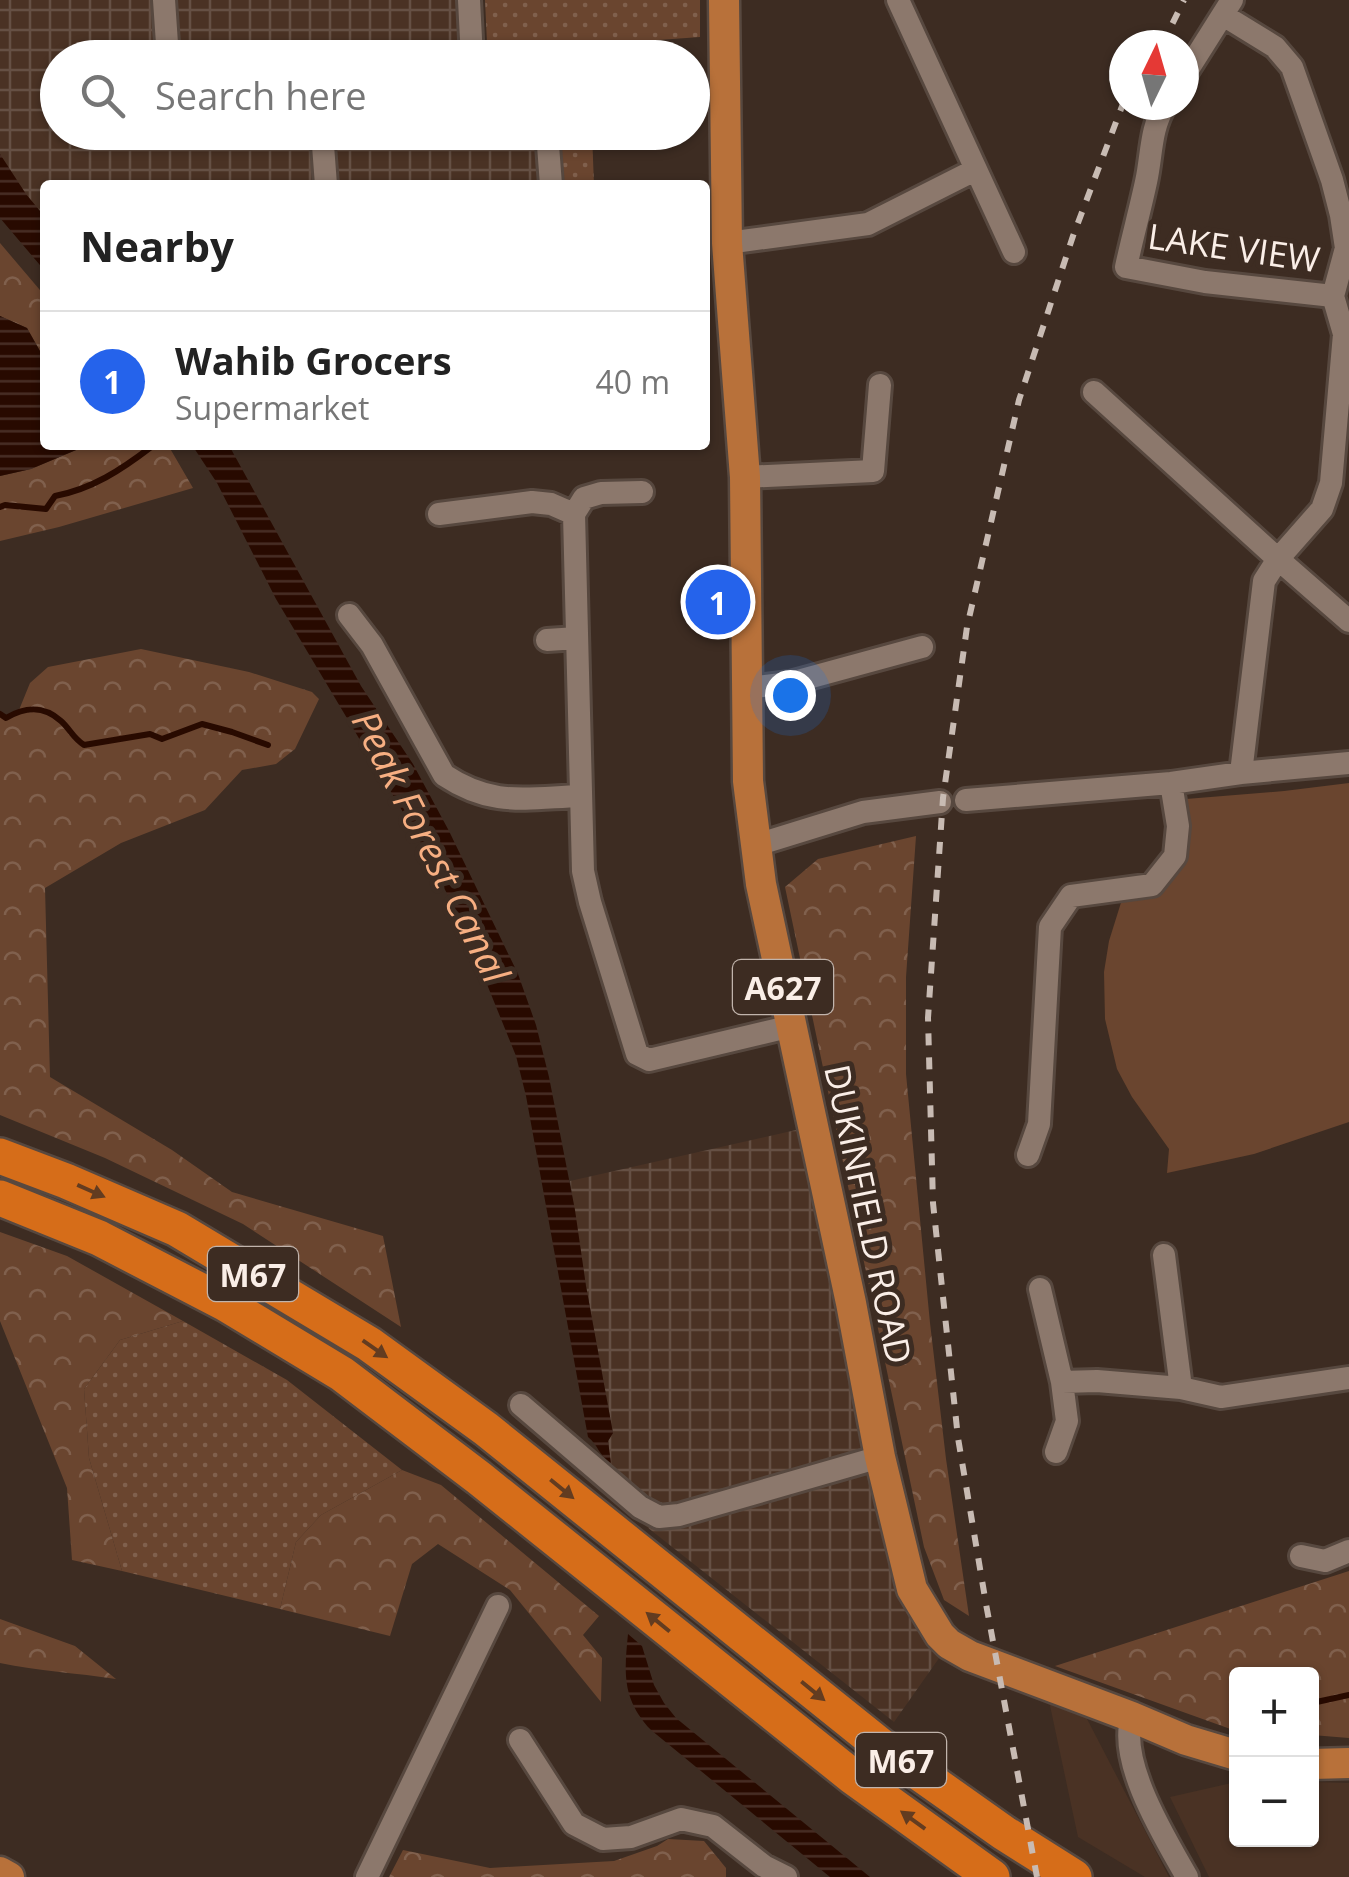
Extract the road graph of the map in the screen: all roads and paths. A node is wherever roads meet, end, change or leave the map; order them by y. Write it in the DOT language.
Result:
graph roads {
  1 [pos="164,0"];
  2 [pos="469,0"];
  3 [pos="724,0"];
  4 [pos="898,0"];
  5 [pos="1228,7"];
  6 [pos="167,40"];
  7 [pos="471,40"];
  8 [pos="1199,52"];
  9 [pos="1158,120"];
  10 [pos="323,150"];
  11 [pos="548,150"];
  12 [pos="976,170"];
  13 [pos="326,180"];
  14 [pos="551,180"];
  15 [pos="727,243"];
  16 [pos="1014,252"];
  17 [pos="1332,296"];
  18 [pos="880,385"];
  19 [pos="1094,392"];
  20 [pos="745,477"];
  21 [pos="642,492"];
  22 [pos="439,514"];
  23 [pos="574,514"];
  24 [pos="1278,559"];
  25 [pos="348,614"];
  26 [pos="1349,621"];
  27 [pos="394,632"];
  28 [pos="577,638"];
  29 [pos="547,640"];
  30 [pos="372,645"];
  31 [pos="922,647"];
  32 [pos="747,688"];
  33 [pos="1349,763"];
  34 [pos="1241,773"];
  35 [pos="1171,783"];
  36 [pos="580,796"];
  37 [pos="966,800"];
  38 [pos="940,802"];
  39 [pos="756,845"];
  40 [pos="792,1026"];
  41 [pos="1028,1155"];
  42 [pos="0,1156"];
  43 [pos="0,1198"];
  44 [pos="1164,1256"];
  45 [pos="1040,1289"];
  46 [pos="1349,1378"];
  47 [pos="1062,1382"];
  48 [pos="1181,1388"];
  49 [pos="521,1405"];
  50 [pos="1056,1452"];
  51 [pos="880,1457"];
  52 [pos="1349,1551"];
  53 [pos="1301,1556"];
  54 [pos="498,1606"];
  55 [pos="1132,1717"];
  56 [pos="520,1740"];
  57 [pos="1229,1753"];
  58 [pos="1349,1763"];
  59 [pos="1319,1764"];
  60 [pos="0,1872"];
  61 [pos="9,1877"];
  62 [pos="367,1877"];
  63 [pos="786,1877"];
  64 [pos="992,1877"];
  65 [pos="1074,1877"];
  66 [pos="1186,1877"];
  1 -- 6 [label="street"];
  2 -- 7 [label="street"];
  3 -- 15 [label="main road, DUKINFIELD ROAD / A627"];
  4 -- 12 [label="street"];
  5 -- 8 [label="street"];
  5 -- 17 [label="street"];
  9 -- 17 [label="street, LAKE VIEW"];
  10 -- 13 [label="street"];
  11 -- 14 [label="street"];
  12 -- 15 [label="street"];
  12 -- 16 [label="street"];
  15 -- 20 [label="main road, DUKINFIELD ROAD / A627"];
  17 -- 24 [label="street"];
  18 -- 20 [label="street"];
  19 -- 24 [label="street"];
  20 -- 32 [label="main road, DUKINFIELD ROAD / A627"];
  21 -- 23 [label="street"];
  22 -- 23 [label="street"];
  23 -- 28 [label="street"];
  24 -- 26 [label="street"];
  24 -- 34 [label="street"];
  25 -- 30 [label="street"];
  27 -- 30 [label="street"];
  28 -- 29 [label="street"];
  28 -- 36 [label="street"];
  30 -- 36 [label="street"];
  31 -- 32 [label="street"];
  32 -- 39 [label="main road, DUKINFIELD ROAD / A627"];
  33 -- 34 [label="street"];
  34 -- 35 [label="street"];
  35 -- 37 [label="street"];
  35 -- 41 [label="street"];
  36 -- 40 [label="street"];
  38 -- 39 [label="street"];
  39 -- 40 [label="main road, DUKINFIELD ROAD / A627"];
  40 -- 51 [label="main road, DUKINFIELD ROAD / A627"];
  42 -- 65 [label="highway, M67, one-way"];
  64 -- 43 [label="highway, M67, one-way"];
  44 -- 48 [label="street"];
  45 -- 47 [label="street"];
  46 -- 48 [label="street"];
  47 -- 48 [label="street"];
  47 -- 50 [label="street"];
  49 -- 51 [label="street"];
  51 -- 55 [label="main road, DUKINFIELD ROAD / A627"];
  52 -- 53 [label="street"];
  54 -- 62 [label="street"];
  55 -- 57 [label="main road, DUKINFIELD ROAD / A627"];
  55 -- 66 [label="street"];
  56 -- 63 [label="street"];
  58 -- 59 [label="main road"];
  60 -- 61 [label="main road"];
}
